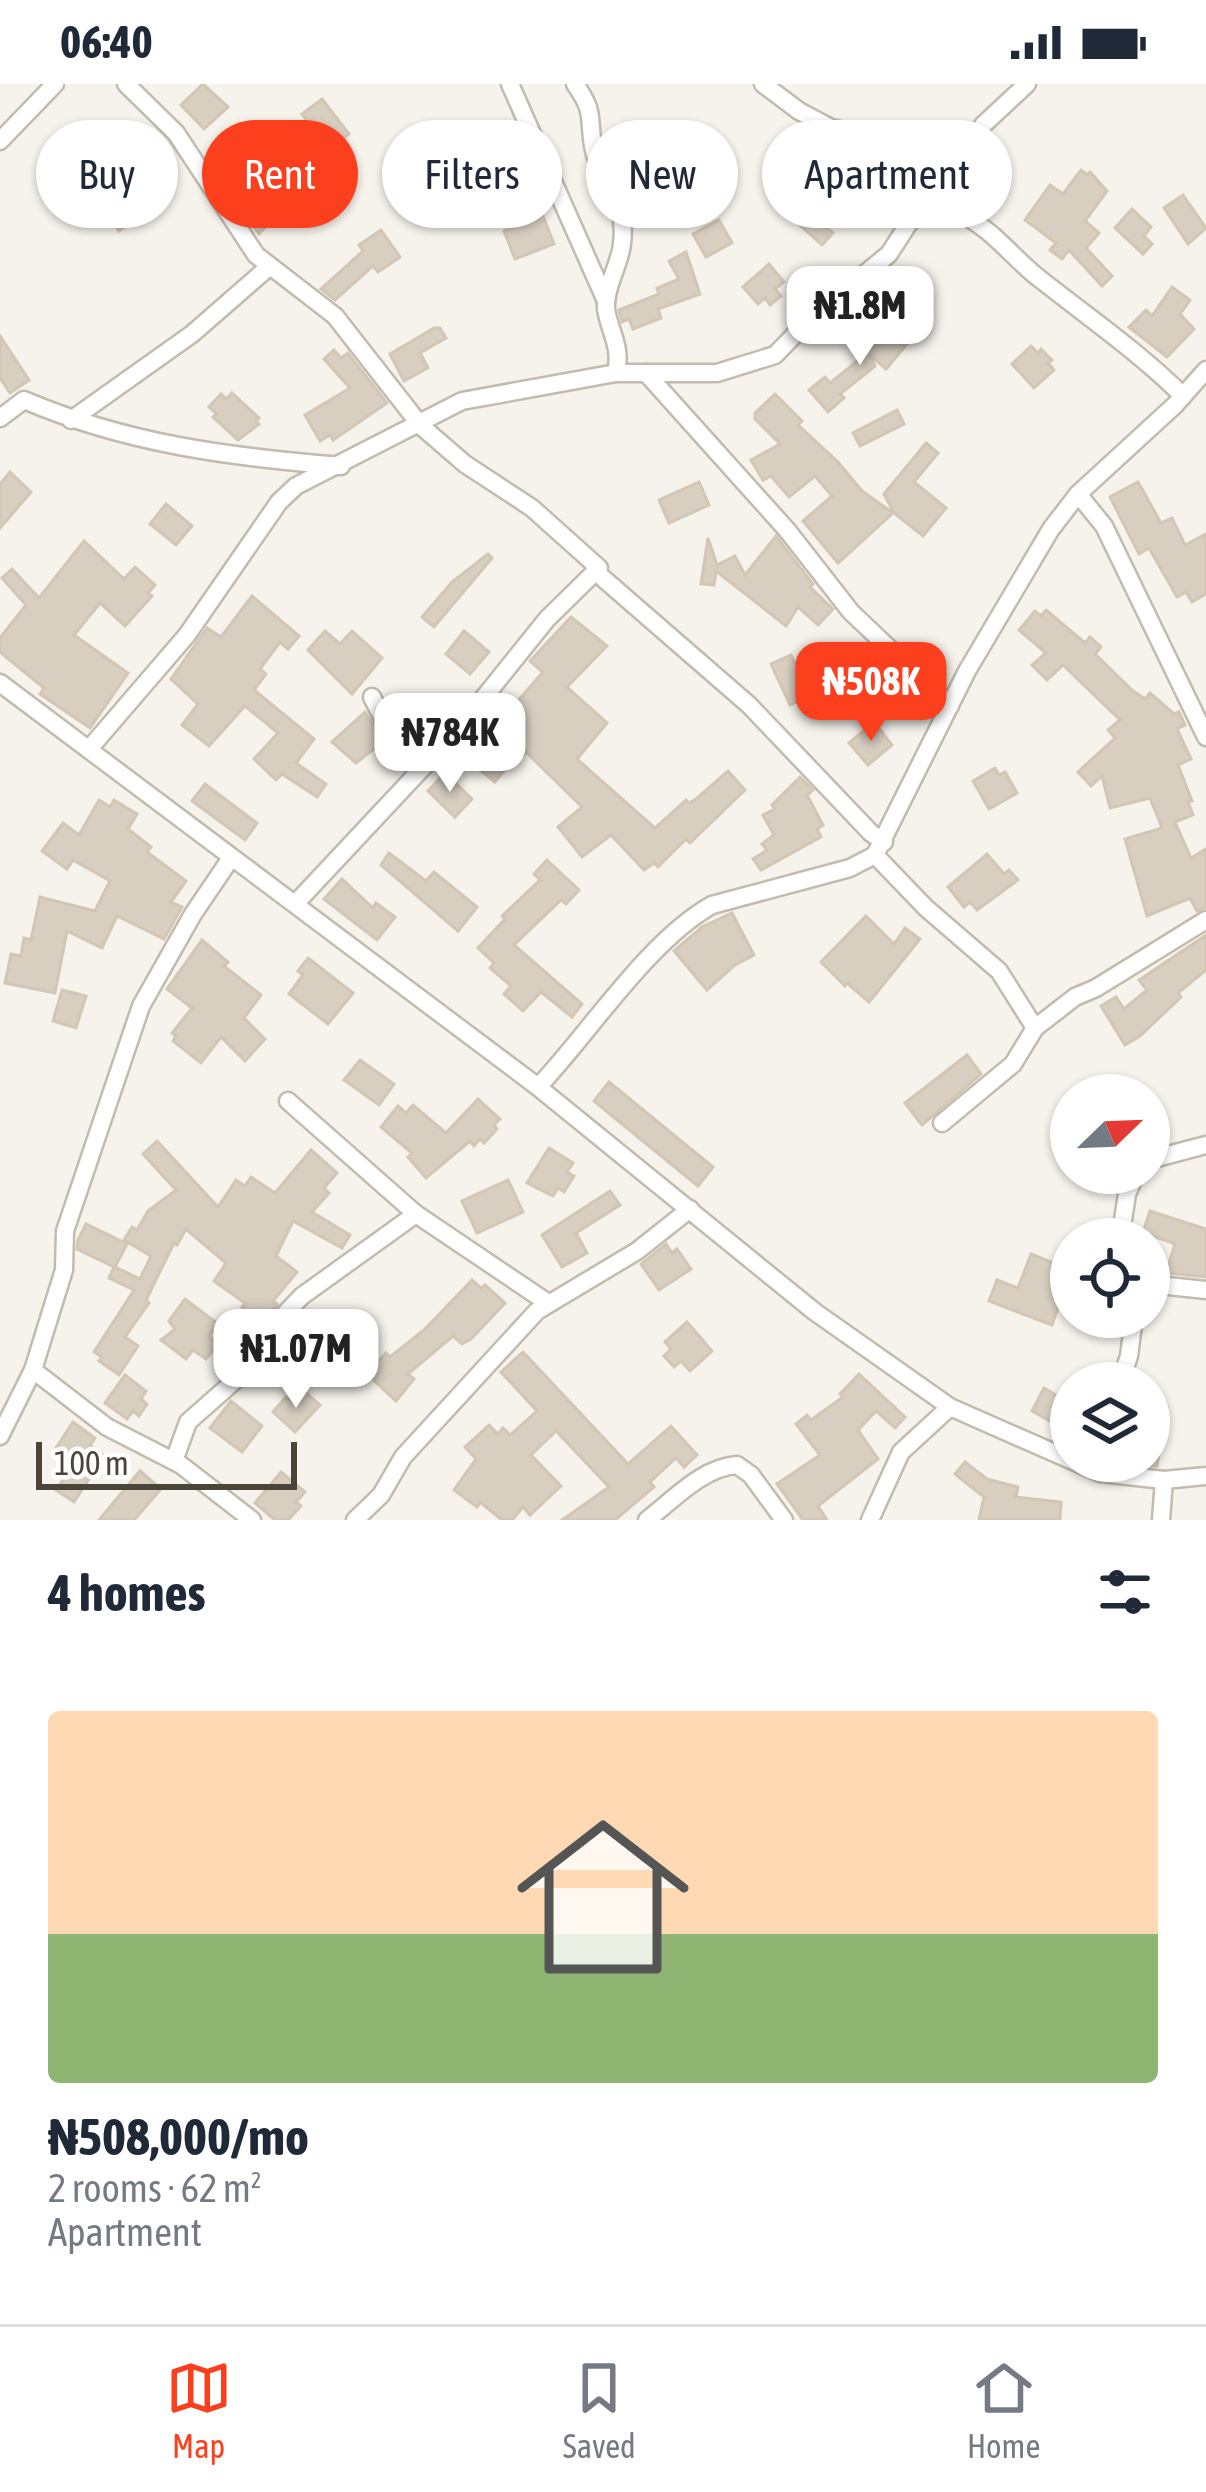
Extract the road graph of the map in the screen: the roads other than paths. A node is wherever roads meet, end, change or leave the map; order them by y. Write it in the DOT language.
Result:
graph roads {
  1 [pos="55,84"];
  2 [pos="126,84"];
  3 [pos="510,84"];
  4 [pos="575,84"];
  5 [pos="764,84"];
  6 [pos="1017,87"];
  7 [pos="816,120"];
  8 [pos="989,120"];
  9 [pos="0,141"];
  10 [pos="906,228"];
  11 [pos="984,228"];
  12 [pos="269,266"];
  13 [pos="606,301"];
  14 [pos="616,373"];
  15 [pos="646,373"];
  16 [pos="1197,385"];
  17 [pos="0,418"];
  18 [pos="71,420"];
  19 [pos="421,426"];
  20 [pos="342,466"];
  21 [pos="1078,494"];
  22 [pos="597,573"];
  23 [pos="0,683"];
  24 [pos="372,697"];
  25 [pos="950,706"];
  26 [pos="1206,737"];
  27 [pos="89,749"];
  28 [pos="440,750"];
  29 [pos="880,848"];
  30 [pos="231,858"];
  31 [pos="296,903"];
  32 [pos="1206,920"];
  33 [pos="1035,1028"];
  34 [pos="538,1088"];
  35 [pos="288,1101"];
  36 [pos="942,1123"];
  37 [pos="1206,1145"];
  38 [pos="1170,1154"];
  39 [pos="690,1209"];
  40 [pos="416,1214"];
  41 [pos="1170,1286"];
  42 [pos="1206,1290"];
  43 [pos="548,1303"];
  44 [pos="33,1370"];
  45 [pos="950,1407"];
  46 [pos="0,1436"];
  47 [pos="1050,1450"];
  48 [pos="174,1461"];
  49 [pos="1206,1476"];
  50 [pos="1170,1479"];
  51 [pos="1164,1482"];
  52 [pos="252,1520"];
  53 [pos="355,1520"];
  54 [pos="646,1520"];
  55 [pos="784,1520"];
  56 [pos="870,1520"];
  57 [pos="1161,1520"];
  1 -- 9 [label="street"];
  2 -- 12 [label="street"];
  3 -- 13 [label="street"];
  4 -- 13 [label="street"];
  5 -- 7 [label="street"];
  6 -- 8 [label="street"];
  10 -- 15 [label="street"];
  11 -- 16 [label="street"];
  12 -- 18 [label="street"];
  12 -- 19 [label="street"];
  13 -- 14 [label="street"];
  14 -- 15 [label="street"];
  14 -- 19 [label="street"];
  15 -- 25 [label="street"];
  16 -- 21 [label="street"];
  17 -- 18 [label="street"];
  18 -- 20 [label="street"];
  19 -- 20 [label="street"];
  19 -- 22 [label="street"];
  20 -- 27 [label="street"];
  21 -- 25 [label="street"];
  21 -- 26 [label="street"];
  22 -- 28 [label="street"];
  22 -- 29 [label="street"];
  23 -- 27 [label="street"];
  24 -- 28 [label="street"];
  25 -- 29 [label="street"];
  27 -- 30 [label="street"];
  28 -- 31 [label="street"];
  29 -- 33 [label="street"];
  29 -- 34 [label="street"];
  30 -- 31 [label="street"];
  30 -- 44 [label="street"];
  31 -- 34 [label="street"];
  32 -- 33 [label="street"];
  33 -- 36 [label="street"];
  34 -- 39 [label="street"];
  35 -- 40 [label="street"];
  37 -- 38 [label="street"];
  39 -- 43 [label="street"];
  39 -- 45 [label="street"];
  40 -- 43 [label="street"];
  40 -- 48 [label="street"];
  41 -- 42 [label="street"];
  43 -- 53 [label="street"];
  44 -- 46 [label="street"];
  44 -- 48 [label="street"];
  45 -- 47 [label="street"];
  45 -- 56 [label="street"];
  48 -- 52 [label="street"];
  49 -- 50 [label="street"];
  51 -- 57 [label="street"];
  54 -- 55 [label="street"];
}
